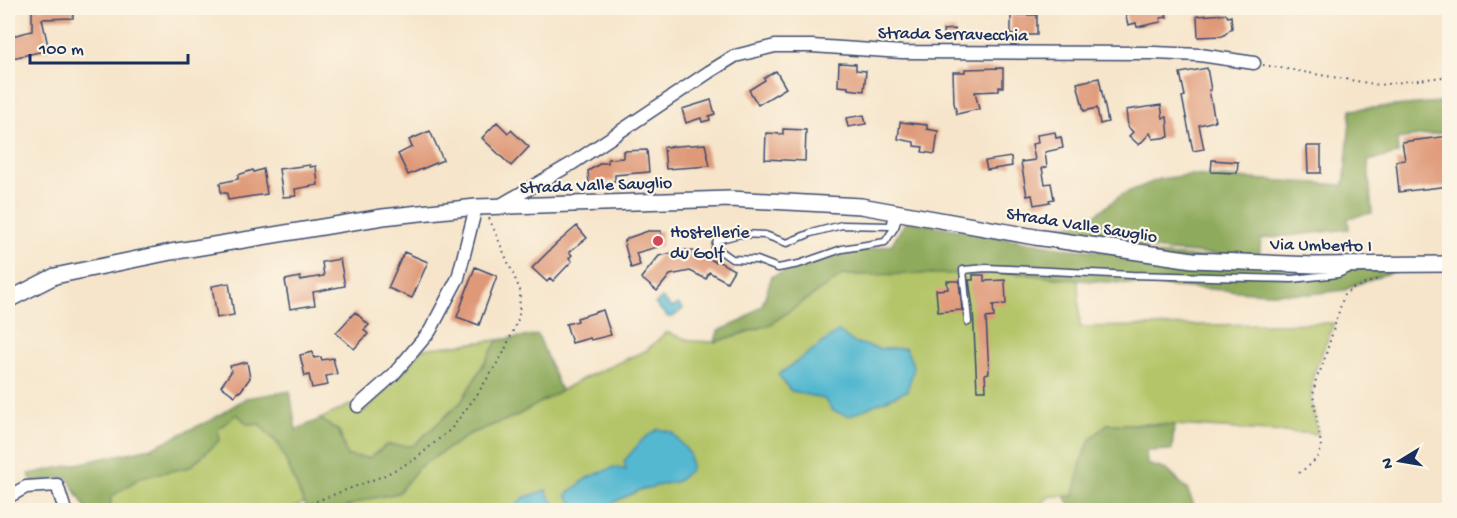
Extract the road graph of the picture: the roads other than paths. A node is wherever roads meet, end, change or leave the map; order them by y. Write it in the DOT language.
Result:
graph roads {
  1 [pos="1254,63"];
  2 [pos="486,207"];
  3 [pos="897,212"];
  4 [pos="1193,260"];
  5 [pos="1361,264"];
  6 [pos="1449,264"];
  7 [pos="8,300"];
  8 [pos="968,322"];
  9 [pos="358,406"];
  10 [pos="8,497"];
  11 [pos="64,507"];
  1 -- 2 [label="street, Strada Serravecchia"];
  2 -- 3 [label="street, Strada Valle Sauglio"];
  2 -- 7 [label="street, Strada Valle Sauglio"];
  2 -- 9 [label="street"];
  3 -- 3 [label="lane"];
  3 -- 4 [label="street, Strada Valle Sauglio"];
  4 -- 5 [label="street, Via Umberto I"];
  5 -- 6 [label="street, Via Umberto I"];
  5 -- 8 [label="lane"];
  10 -- 11 [label="street"];
}
